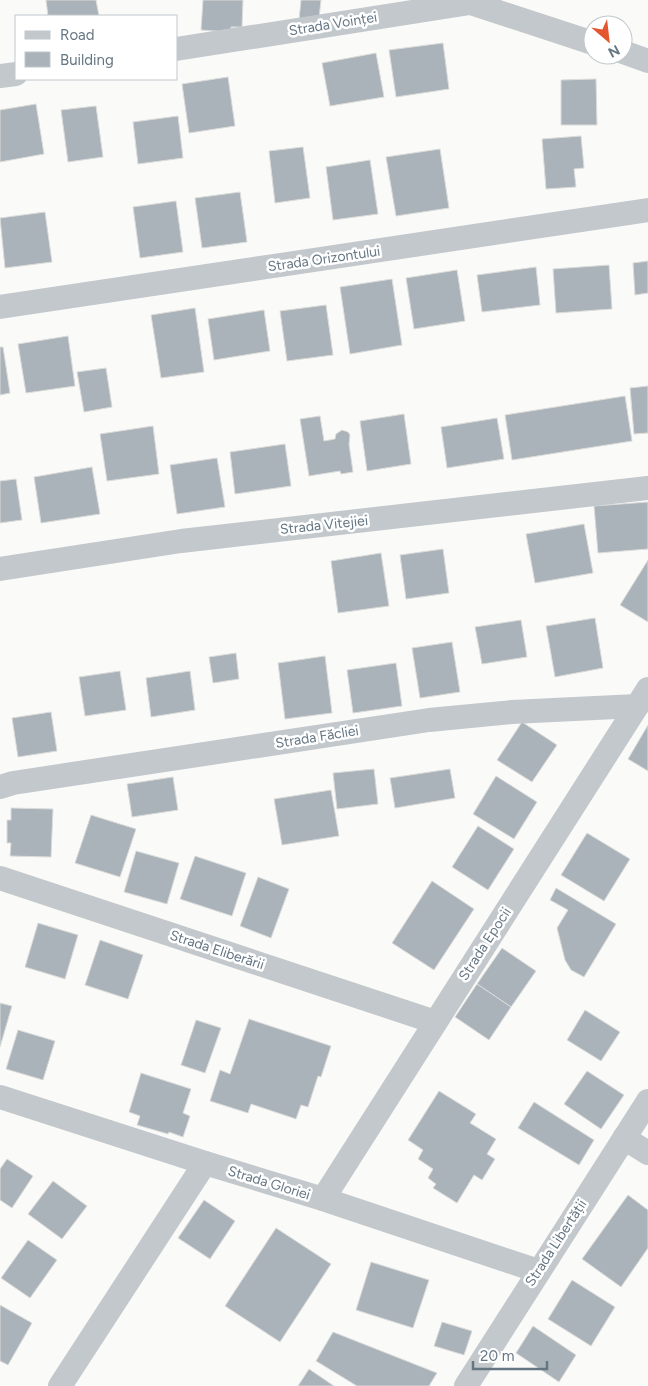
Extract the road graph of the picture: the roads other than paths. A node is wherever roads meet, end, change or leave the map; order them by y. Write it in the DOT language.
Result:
graph roads {
  1 [pos="474,1"];
  2 [pos="583,39"];
  3 [pos="178,49"];
  4 [pos="633,56"];
  5 [pos="648,61"];
  6 [pos="15,74"];
  7 [pos="0,76"];
  8 [pos="648,210"];
  9 [pos="0,307"];
  10 [pos="648,488"];
  11 [pos="0,569"];
  12 [pos="643,698"];
  13 [pos="0,787"];
  14 [pos="0,878"];
  15 [pos="435,1022"];
  16 [pos="0,1097"];
  17 [pos="648,1101"];
  18 [pos="624,1138"];
  19 [pos="648,1153"];
  20 [pos="205,1163"];
  21 [pos="323,1199"];
  22 [pos="538,1271"];
  23 [pos="60,1386"];
  24 [pos="466,1386"];
  1 -- 2 [label="street"];
  1 -- 3 [label="street, Strada Voinței"];
  4 -- 5 [label="street"];
  6 -- 7 [label="street"];
  8 -- 9 [label="street, Strada Orizontului"];
  10 -- 11 [label="street, Strada Vitejiei"];
  12 -- 13 [label="street, Strada Făcliei"];
  12 -- 15 [label="street, Strada Epocii"];
  14 -- 15 [label="street, Strada Eliberării"];
  15 -- 21 [label="street, Strada Epocii"];
  16 -- 20 [label="street, Strada Gloriei"];
  17 -- 18 [label="street, Strada Libertății"];
  18 -- 19 [label="street"];
  18 -- 22 [label="street, Strada Libertății"];
  20 -- 21 [label="street, Strada Gloriei"];
  20 -- 23 [label="street"];
  21 -- 22 [label="street, Strada Gloriei"];
  22 -- 24 [label="street, Strada Libertății"];
}
